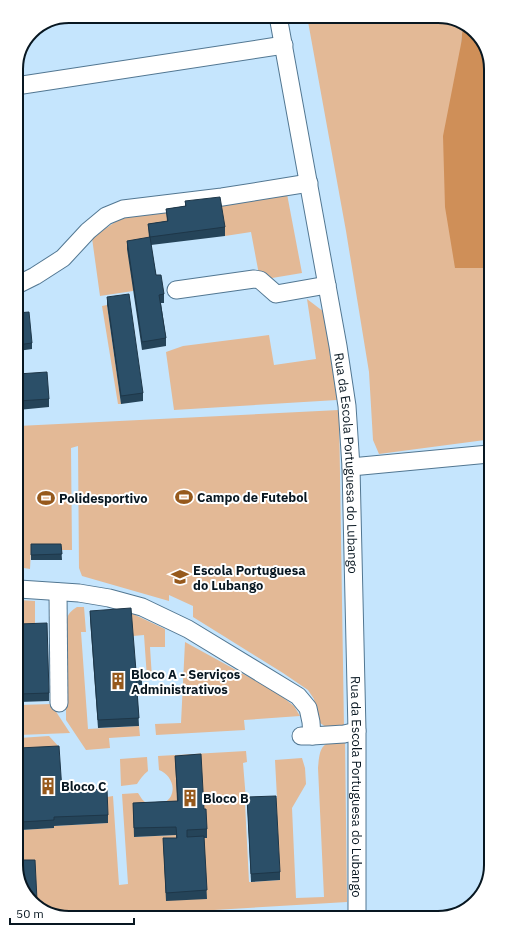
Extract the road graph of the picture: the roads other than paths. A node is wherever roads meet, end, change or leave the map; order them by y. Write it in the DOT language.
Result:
graph roads {
  1 [pos="279,23"];
  2 [pos="284,45"];
  3 [pos="23,85"];
  4 [pos="309,182"];
  5 [pos="23,282"];
  6 [pos="327,285"];
  7 [pos="176,290"];
  8 [pos="484,454"];
  9 [pos="351,467"];
  10 [pos="23,589"];
  11 [pos="58,592"];
  12 [pos="59,704"];
  13 [pos="357,731"];
  14 [pos="357,911"];
  1 -- 2 [label="street, Rua da Escola Portuguesa do Lubango"];
  2 -- 3 [label="street"];
  2 -- 4 [label="street, Rua da Escola Portuguesa do Lubango"];
  4 -- 5 [label="street"];
  4 -- 6 [label="street, Rua da Escola Portuguesa do Lubango"];
  6 -- 7 [label="street"];
  6 -- 9 [label="street, Rua da Escola Portuguesa do Lubango"];
  8 -- 9 [label="street"];
  9 -- 13 [label="street, Rua da Escola Portuguesa do Lubango"];
  10 -- 11 [label="street"];
  11 -- 12 [label="street"];
  11 -- 13 [label="street"];
  13 -- 14 [label="street, Rua da Escola Portuguesa do Lubango"];
}
